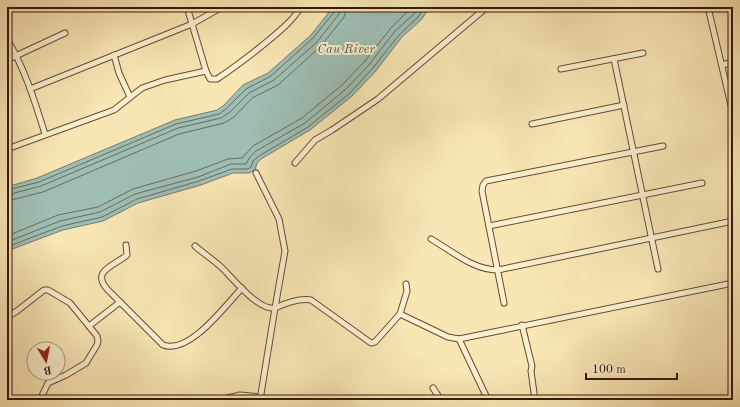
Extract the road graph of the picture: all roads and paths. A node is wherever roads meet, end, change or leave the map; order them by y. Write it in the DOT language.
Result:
graph roads {
  1 [pos="187,7"];
  2 [pos="222,7"];
  3 [pos="301,7"];
  4 [pos="487,7"];
  5 [pos="708,7"];
  6 [pos="192,24"];
  7 [pos="65,32"];
  8 [pos="7,39"];
  9 [pos="643,53"];
  10 [pos="17,55"];
  11 [pos="114,55"];
  12 [pos="614,59"];
  13 [pos="7,60"];
  14 [pos="733,62"];
  15 [pos="722,65"];
  16 [pos="561,69"];
  17 [pos="206,71"];
  18 [pos="30,89"];
  19 [pos="130,97"];
  20 [pos="624,105"];
  21 [pos="732,107"];
  22 [pos="733,114"];
  23 [pos="532,124"];
  24 [pos="45,134"];
  25 [pos="663,146"];
  26 [pos="7,148"];
  27 [pos="634,152"];
  28 [pos="295,163"];
  29 [pos="256,173"];
  30 [pos="702,183"];
  31 [pos="643,195"];
  32 [pos="733,221"];
  33 [pos="489,226"];
  34 [pos="652,238"];
  35 [pos="431,239"];
  36 [pos="126,245"];
  37 [pos="195,246"];
  38 [pos="658,269"];
  39 [pos="498,270"];
  40 [pos="733,283"];
  41 [pos="406,284"];
  42 [pos="242,288"];
  43 [pos="120,302"];
  44 [pos="504,303"];
  45 [pos="276,308"];
  46 [pos="400,314"];
  47 [pos="7,317"];
  48 [pos="522,325"];
  49 [pos="89,326"];
  50 [pos="459,339"];
  51 [pos="434,388"];
  52 [pos="260,398"];
  53 [pos="40,400"];
  54 [pos="219,400"];
  55 [pos="441,400"];
  56 [pos="488,400"];
  57 [pos="535,400"];
  1 -- 6 [label="street"];
  2 -- 6 [label="street"];
  3 -- 17 [label="street"];
  4 -- 28 [label="street"];
  5 -- 15 [label="street"];
  6 -- 11 [label="street"];
  6 -- 17 [label="street"];
  7 -- 10 [label="street"];
  8 -- 10 [label="street"];
  9 -- 12 [label="street"];
  10 -- 13 [label="street"];
  10 -- 18 [label="street"];
  11 -- 18 [label="street"];
  11 -- 19 [label="street"];
  12 -- 16 [label="street"];
  12 -- 20 [label="street"];
  14 -- 15 [label="street"];
  15 -- 21 [label="street"];
  17 -- 19 [label="street"];
  18 -- 24 [label="street"];
  19 -- 24 [label="street"];
  20 -- 23 [label="street"];
  20 -- 27 [label="street"];
  21 -- 22 [label="street"];
  24 -- 26 [label="street"];
  25 -- 27 [label="street"];
  27 -- 31 [label="street"];
  27 -- 33 [label="street"];
  29 -- 45 [label="street"];
  30 -- 31 [label="street"];
  31 -- 33 [label="street"];
  31 -- 34 [label="street"];
  32 -- 34 [label="street"];
  33 -- 39 [label="street"];
  34 -- 38 [label="street"];
  34 -- 39 [label="street"];
  35 -- 39 [label="street"];
  36 -- 43 [label="street"];
  37 -- 42 [label="street"];
  39 -- 44 [label="street"];
  40 -- 48 [label="street"];
  41 -- 46 [label="street"];
  42 -- 43 [label="street"];
  42 -- 45 [label="street"];
  43 -- 49 [label="street"];
  45 -- 46 [label="street"];
  45 -- 52 [label="street"];
  46 -- 50 [label="street"];
  47 -- 49 [label="street"];
  48 -- 50 [label="street"];
  48 -- 57 [label="street"];
  49 -- 53 [label="street"];
  50 -- 56 [label="street"];
  51 -- 55 [label="street"];
  52 -- 54 [label="street"];
}
